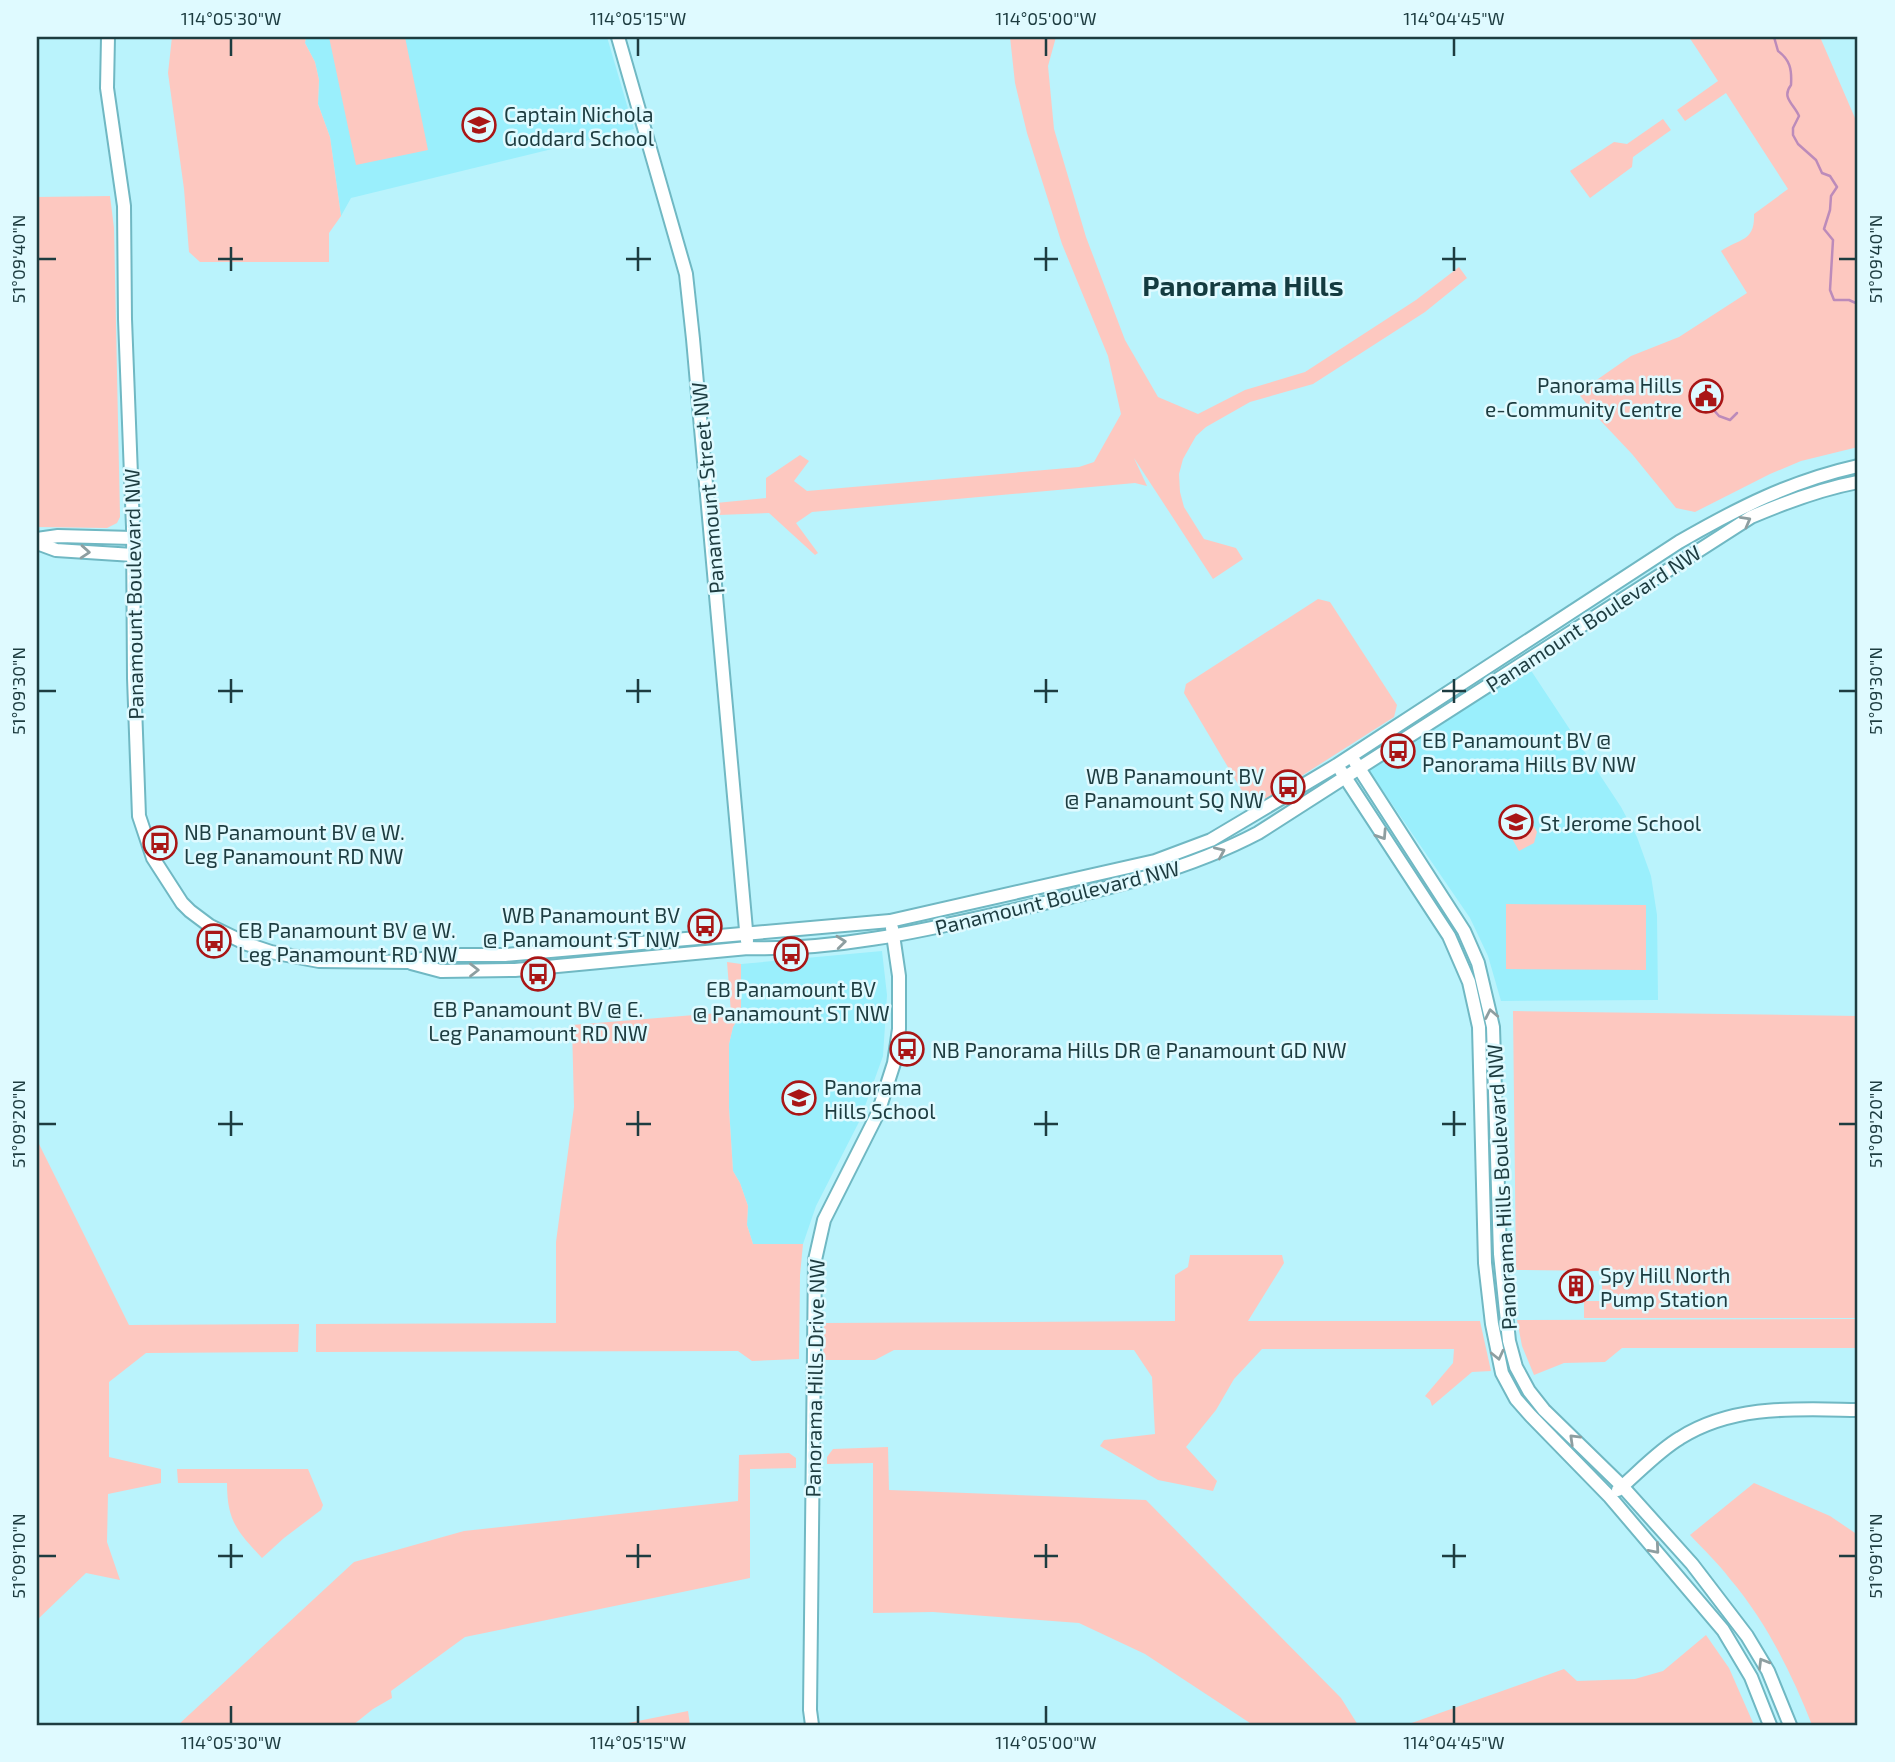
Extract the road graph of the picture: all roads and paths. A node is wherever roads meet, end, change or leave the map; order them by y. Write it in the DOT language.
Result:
graph roads {
  1 [pos="108,37"];
  2 [pos="618,37"];
  3 [pos="1858,466"];
  4 [pos="1858,482"];
  5 [pos="133,538"];
  6 [pos="37,541"];
  7 [pos="133,555"];
  8 [pos="1501,658"];
  9 [pos="1510,672"];
  10 [pos="1412,715"];
  11 [pos="1421,729"];
  12 [pos="1350,757"];
  13 [pos="1337,765"];
  14 [pos="1360,768"];
  15 [pos="1345,778"];
  16 [pos="890,921"];
  17 [pos="893,935"];
  18 [pos="748,941"];
  19 [pos="1858,1410"];
  20 [pos="1622,1486"];
  21 [pos="1610,1497"];
  22 [pos="812,1725"];
  23 [pos="1770,1725"];
  24 [pos="1790,1725"];
  1 -- 5 [label="street, Panamount Boulevard NW"];
  2 -- 18 [label="street, Panamount Street NW"];
  3 -- 8 [label="street, Panamount Boulevard NW"];
  9 -- 4 [label="street, Panamount Boulevard NW, one-way"];
  5 -- 6 [label="street"];
  5 -- 7 [label="street, Panamount Boulevard NW"];
  6 -- 7 [label="street, one-way"];
  7 -- 18 [label="street, Panamount Boulevard NW"];
  8 -- 9 [label="street"];
  8 -- 10 [label="street, Panamount Boulevard NW"];
  9 -- 11 [label="street, Panamount Boulevard NW"];
  10 -- 11 [label="street"];
  10 -- 12 [label="street, Panamount Boulevard NW"];
  11 -- 14 [label="street, Panamount Boulevard NW"];
  12 -- 13 [label="street, Panamount Boulevard NW"];
  12 -- 14 [label="street, Panorama Hills Boulevard NW"];
  13 -- 15 [label="street, Panorama Hills Boulevard NW"];
  13 -- 16 [label="street, Panamount Boulevard NW"];
  14 -- 15 [label="street, Panamount Boulevard NW"];
  20 -- 14 [label="street, Panorama Hills Boulevard NW, one-way"];
  17 -- 15 [label="street, Panamount Boulevard NW, one-way"];
  15 -- 21 [label="street, Panorama Hills Boulevard NW, one-way"];
  16 -- 17 [label="street, Panorama Hills Drive NW"];
  16 -- 18 [label="street, Panamount Boulevard NW"];
  18 -- 17 [label="street, Panamount Boulevard NW, one-way"];
  17 -- 22 [label="street, Panorama Hills Drive NW"];
  19 -- 20 [label="street"];
  20 -- 21 [label="street"];
  24 -- 20 [label="street, Panorama Hills Boulevard NW, one-way"];
  21 -- 23 [label="street, Panorama Hills Boulevard NW, one-way"];
}
